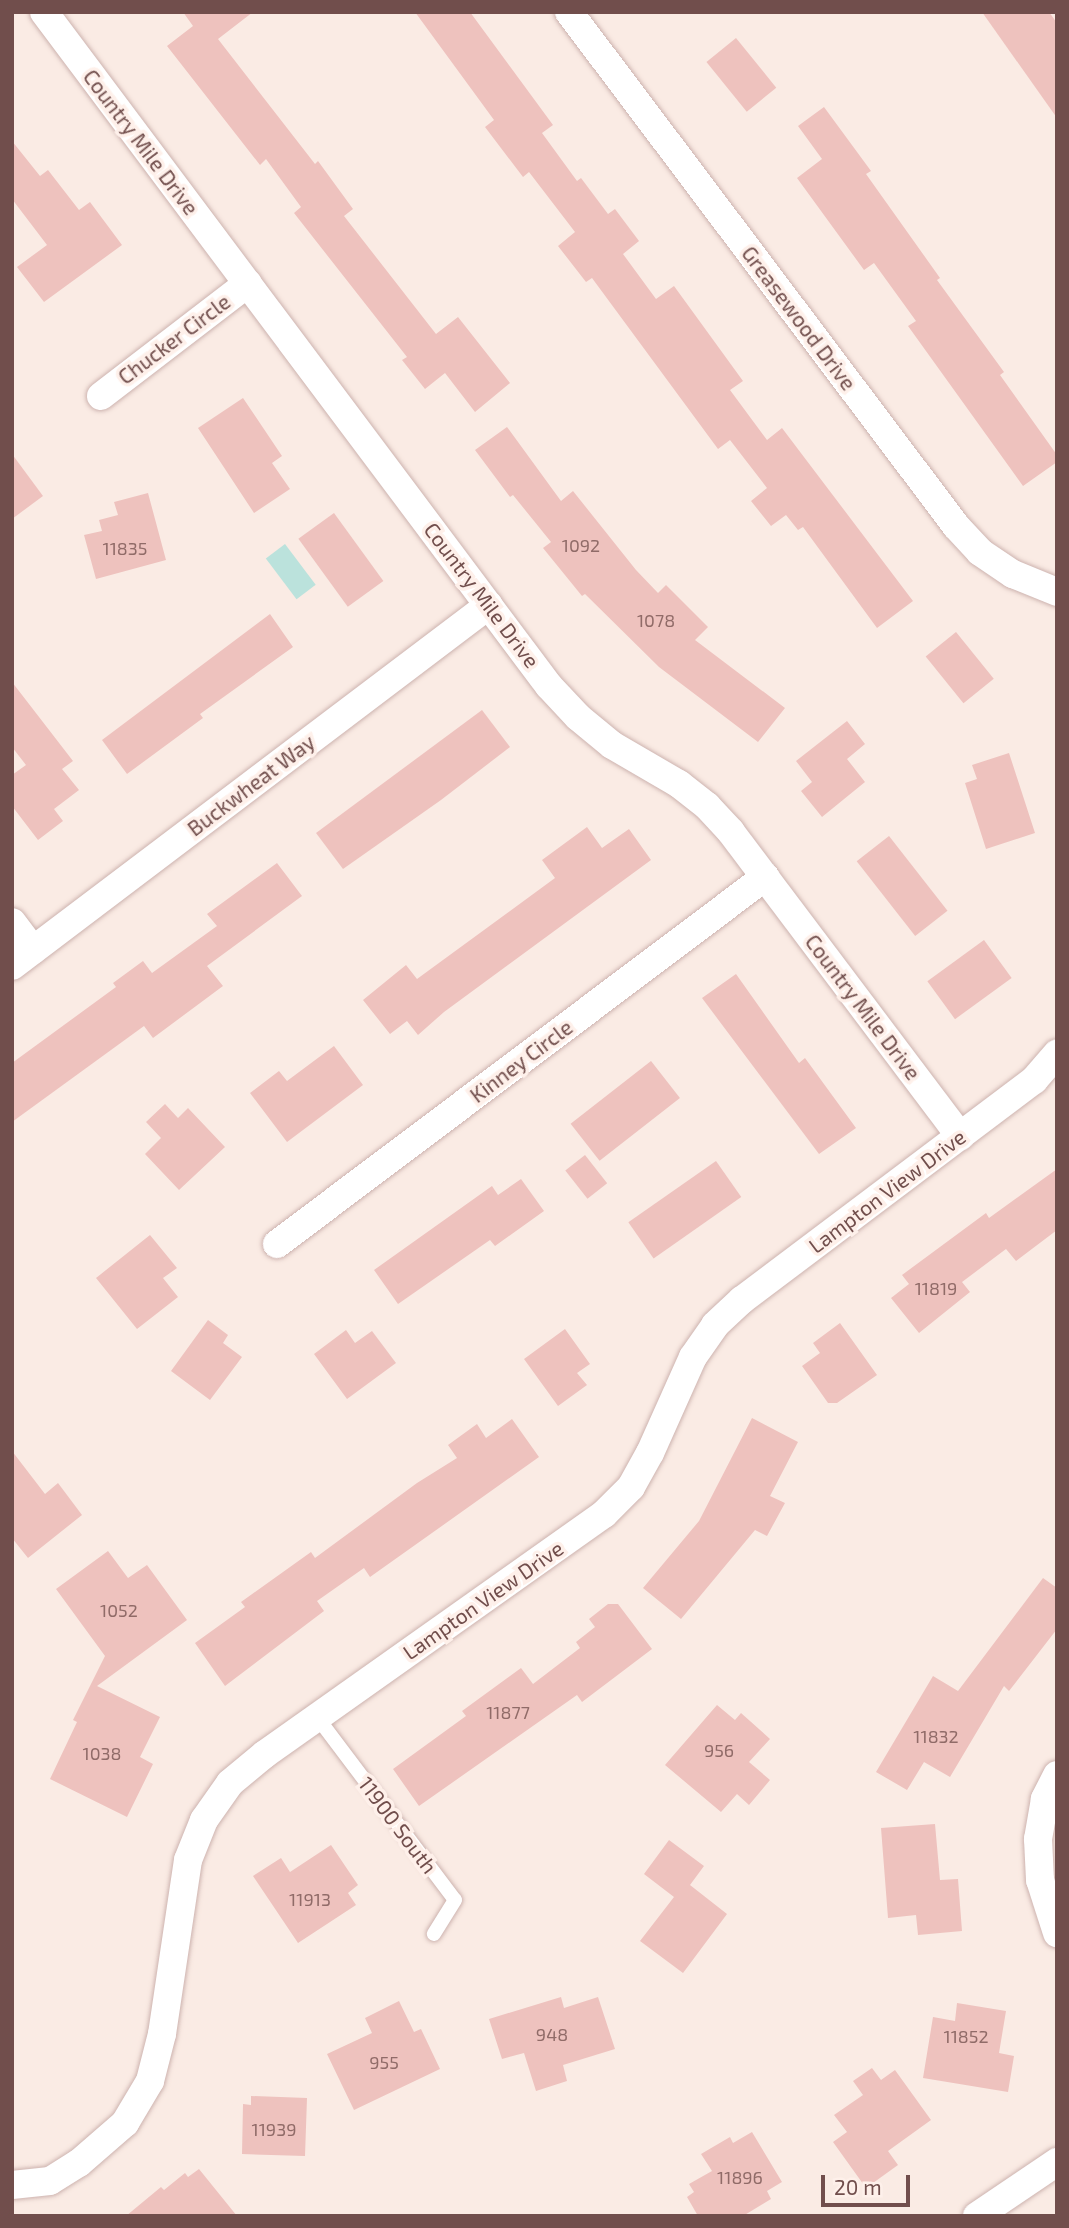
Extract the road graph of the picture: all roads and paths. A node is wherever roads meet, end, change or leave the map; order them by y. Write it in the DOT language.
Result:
graph roads {
  1 [pos="44,12"];
  2 [pos="569,12"];
  3 [pos="248,283"];
  4 [pos="101,396"];
  5 [pos="1057,592"];
  6 [pos="489,605"];
  7 [pos="765,877"];
  8 [pos="12,922"];
  9 [pos="23,958"];
  10 [pos="1057,1054"];
  11 [pos="960,1136"];
  12 [pos="277,1244"];
  13 [pos="317,1717"];
  14 [pos="1057,1775"];
  15 [pos="1057,1933"];
  16 [pos="434,1934"];
  17 [pos="1057,2162"];
  18 [pos="12,2185"];
  19 [pos="977,2216"];
  1 -- 3 [label="street, Country Mile Drive"];
  2 -- 5 [label="street, Greasewood Drive"];
  3 -- 4 [label="street, Chucker Circle"];
  3 -- 6 [label="street, Country Mile Drive"];
  6 -- 7 [label="street, Country Mile Drive"];
  6 -- 9 [label="street, Buckwheat Way"];
  7 -- 11 [label="street, Country Mile Drive"];
  7 -- 12 [label="street, Kinney Circle"];
  8 -- 9 [label="street"];
  10 -- 11 [label="street, Lampton View Drive"];
  11 -- 13 [label="street, Lampton View Drive"];
  13 -- 16 [label="lane, 11900 South"];
  13 -- 18 [label="street, Lampton View Drive"];
  14 -- 15 [label="street"];
  17 -- 19 [label="street"];
}
